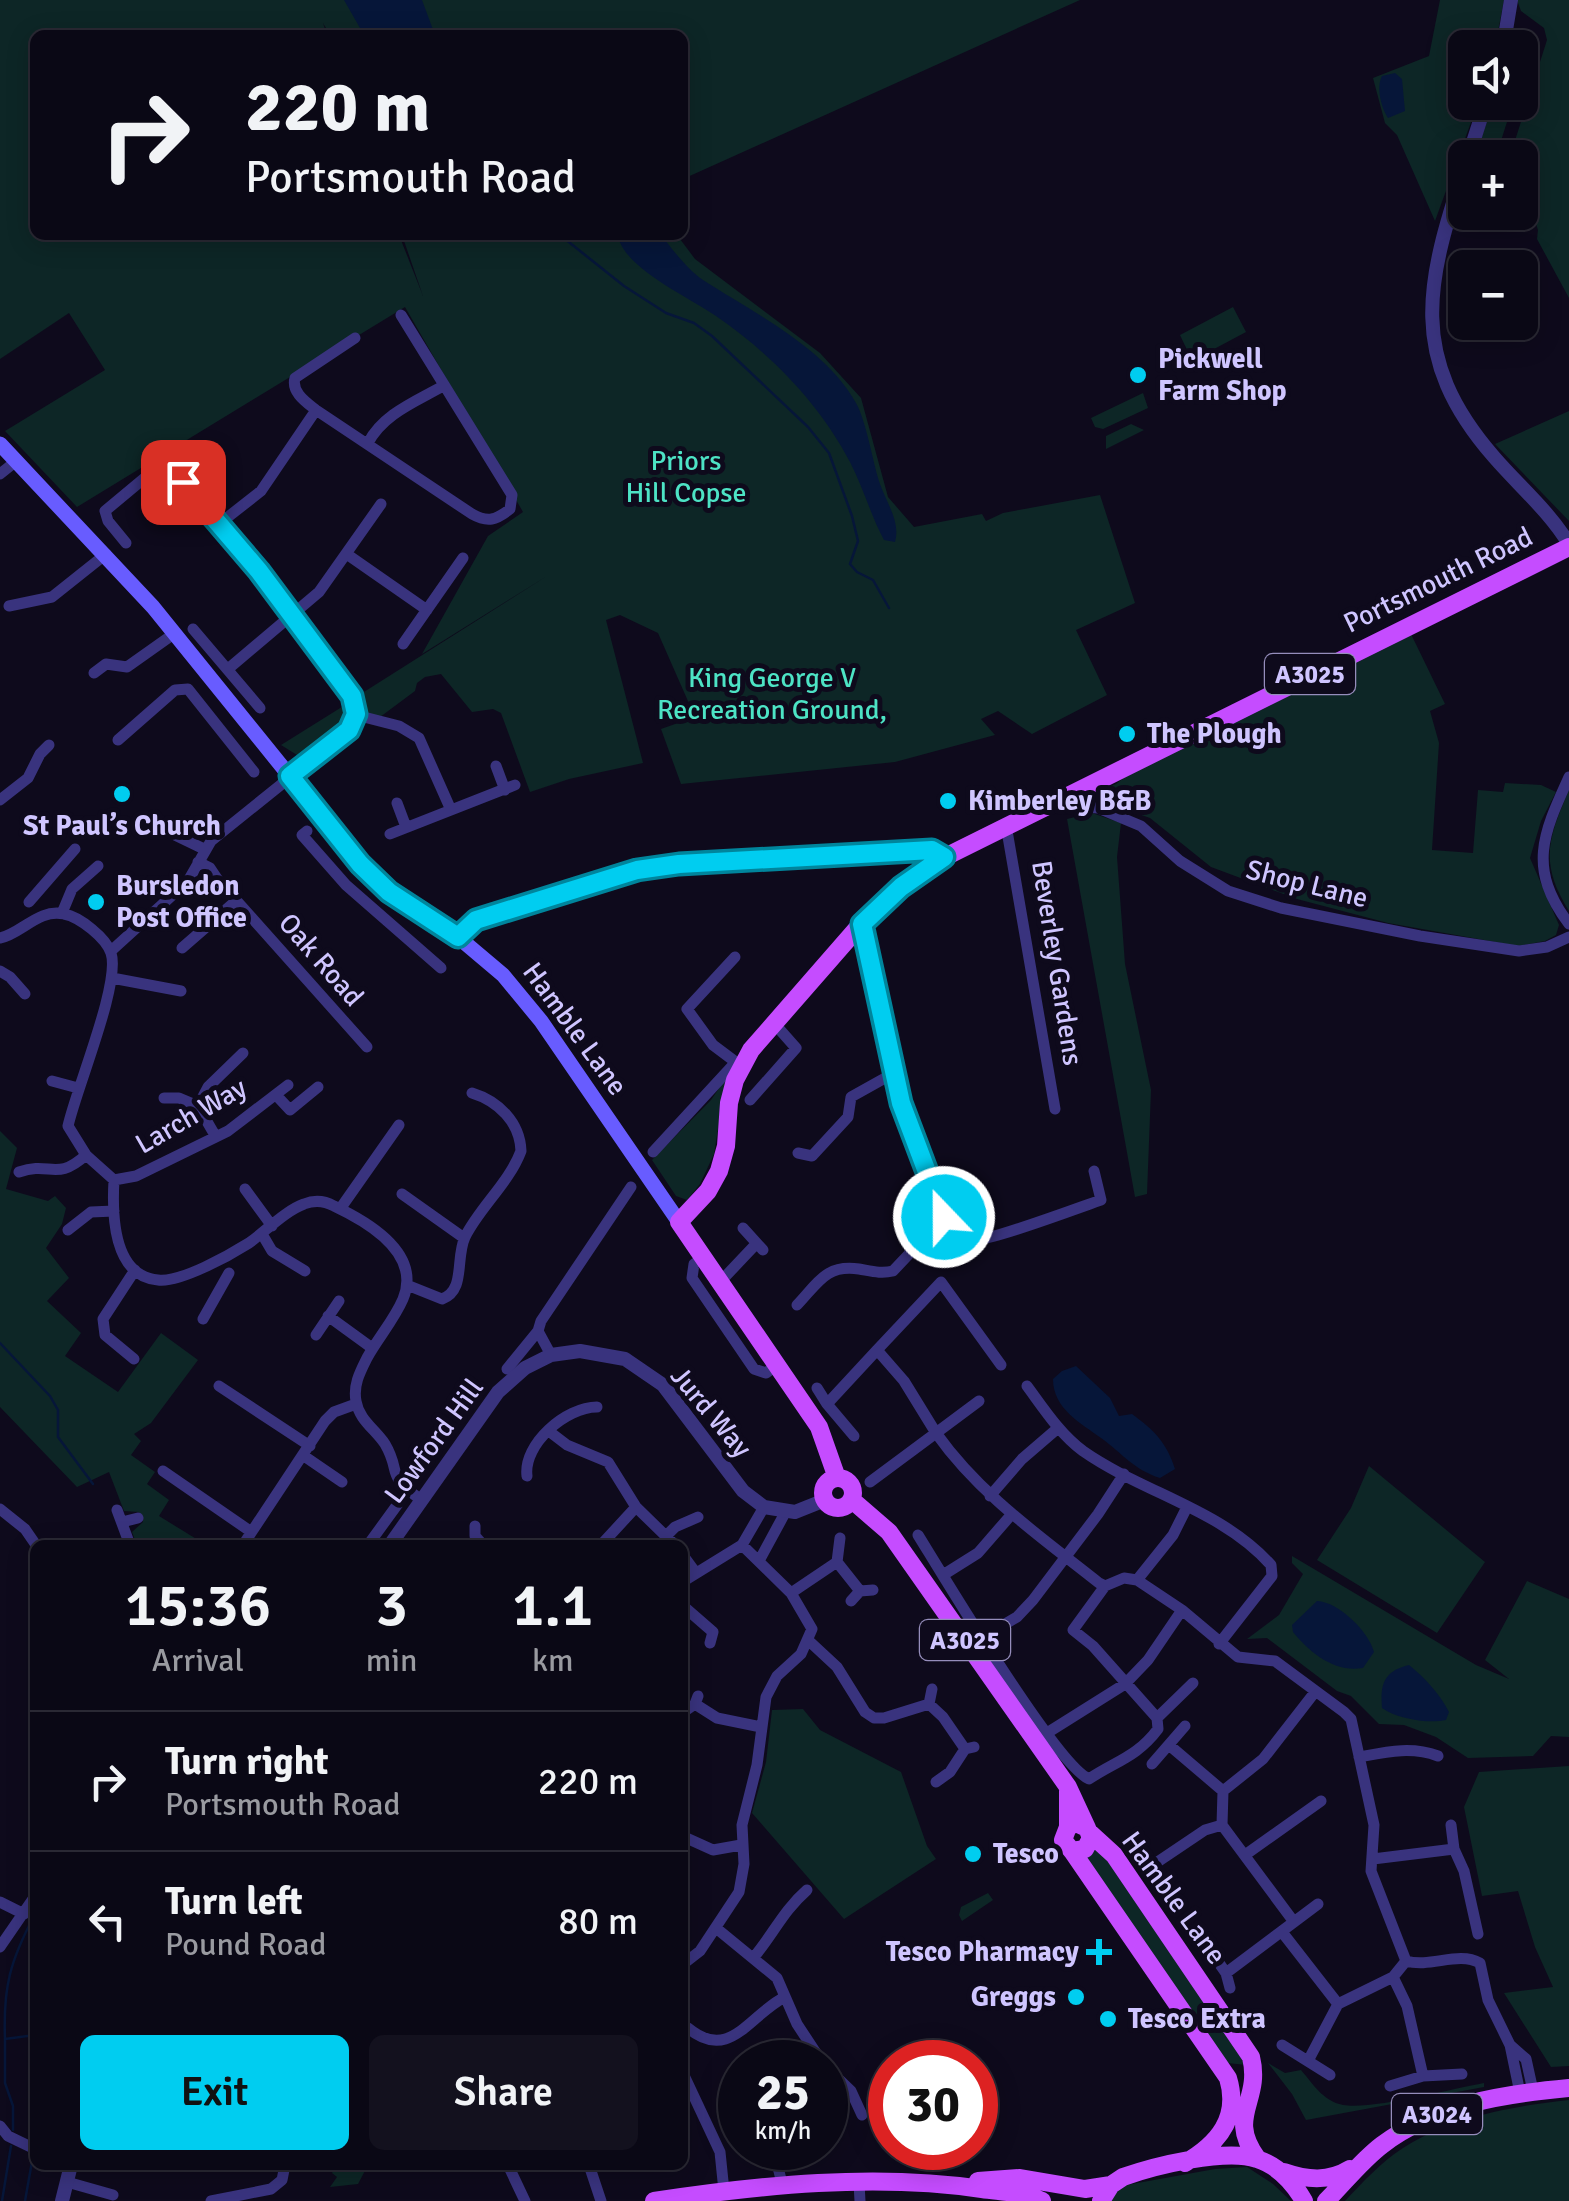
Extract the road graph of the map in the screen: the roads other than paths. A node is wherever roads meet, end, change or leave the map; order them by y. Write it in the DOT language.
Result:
graph roads {
  1 [pos="1511,0"];
  2 [pos="1506,30"];
  3 [pos="1448,219"];
  4 [pos="401,315"];
  5 [pos="355,338"];
  6 [pos="443,386"];
  7 [pos="316,410"];
  8 [pos="368,443"];
  9 [pos="0,444"];
  10 [pos="15,462"];
  11 [pos="0,474"];
  12 [pos="380,504"];
  13 [pos="219,524"];
  14 [pos="126,543"];
  15 [pos="1569,545"];
  16 [pos="106,554"];
  17 [pos="348,554"];
  18 [pos="463,558"];
  19 [pos="10,606"];
  20 [pos="427,610"];
  21 [pos="293,615"];
  22 [pos="193,629"];
  23 [pos="175,632"];
  24 [pos="403,644"];
  25 [pos="228,669"];
  26 [pos="94,673"];
  27 [pos="208,673"];
  28 [pos="188,689"];
  29 [pos="260,708"];
  30 [pos="356,714"];
  31 [pos="118,740"];
  32 [pos="39,749"];
  33 [pos="496,766"];
  34 [pos="254,772"];
  35 [pos="290,776"];
  36 [pos="1569,777"];
  37 [pos="0,800"];
  38 [pos="397,803"];
  39 [pos="1053,804"];
  40 [pos="450,810"];
  41 [pos="148,822"];
  42 [pos="1006,825"];
  43 [pos="406,827"];
  44 [pos="307,831"];
  45 [pos="390,834"];
  46 [pos="75,849"];
  47 [pos="201,856"];
  48 [pos="944,857"];
  49 [pos="98,866"];
  50 [pos="54,874"];
  51 [pos="72,889"];
  52 [pos="236,901"];
  53 [pos="29,902"];
  54 [pos="62,913"];
  55 [pos="418,913"];
  56 [pos="862,924"];
  57 [pos="1569,924"];
  58 [pos="403,933"];
  59 [pos="458,937"];
  60 [pos="1569,937"];
  61 [pos="0,938"];
  62 [pos="182,948"];
  63 [pos="111,951"];
  64 [pos="729,957"];
  65 [pos="441,968"];
  66 [pos="0,971"];
  67 [pos="112,978"];
  68 [pos="181,991"];
  69 [pos="26,994"];
  70 [pos="773,1022"];
  71 [pos="367,1047"];
  72 [pos="243,1053"];
  73 [pos="738,1065"];
  74 [pos="894,1074"];
  75 [pos="52,1080"];
  76 [pos="288,1085"];
  77 [pos="318,1087"];
  78 [pos="78,1088"];
  79 [pos="472,1093"];
  80 [pos="276,1095"];
  81 [pos="164,1098"];
  82 [pos="750,1100"];
  83 [pos="198,1106"];
  84 [pos="1056,1109"];
  85 [pos="399,1124"];
  86 [pos="216,1137"];
  87 [pos="389,1138"];
  88 [pos="402,1148"];
  89 [pos="653,1152"];
  90 [pos="798,1153"];
  91 [pos="86,1155"];
  92 [pos="1094,1171"];
  93 [pos="19,1172"];
  94 [pos="114,1180"];
  95 [pos="245,1189"];
  96 [pos="630,1192"];
  97 [pos="402,1194"];
  98 [pos="340,1208"];
  99 [pos="114,1211"];
  100 [pos="944,1217"];
  101 [pos="680,1222"];
  102 [pos="743,1228"];
  103 [pos="68,1230"];
  104 [pos="267,1230"];
  105 [pos="464,1238"];
  106 [pos="704,1257"];
  107 [pos="204,1266"];
  108 [pos="135,1270"];
  109 [pos="305,1271"];
  110 [pos="229,1273"];
  111 [pos="720,1282"];
  112 [pos="407,1285"];
  113 [pos="220,1287"];
  114 [pos="339,1301"];
  115 [pos="797,1304"];
  116 [pos="328,1316"];
  117 [pos="203,1319"];
  118 [pos="538,1332"];
  119 [pos="316,1335"];
  120 [pos="372,1348"];
  121 [pos="877,1350"];
  122 [pos="551,1355"];
  123 [pos="134,1360"];
  124 [pos="778,1364"];
  125 [pos="1002,1365"];
  126 [pos="507,1369"];
  127 [pos="219,1386"];
  128 [pos="1027,1386"];
  129 [pos="817,1388"];
  130 [pos="979,1400"];
  131 [pos="356,1404"];
  132 [pos="827,1404"];
  133 [pos="597,1407"];
  134 [pos="1058,1428"];
  135 [pos="550,1432"];
  136 [pos="936,1433"];
  137 [pos="854,1436"];
  138 [pos="307,1451"];
  139 [pos="523,1469"];
  140 [pos="163,1470"];
  141 [pos="1124,1474"];
  142 [pos="837,1478"];
  143 [pos="342,1482"];
  144 [pos="870,1482"];
  145 [pos="414,1494"];
  146 [pos="990,1496"];
  147 [pos="824,1500"];
  148 [pos="852,1500"];
  149 [pos="636,1506"];
  150 [pos="1188,1506"];
  151 [pos="764,1507"];
  152 [pos="0,1508"];
  153 [pos="784,1512"];
  154 [pos="1012,1514"];
  155 [pos="690,1517"];
  156 [pos="138,1518"];
  157 [pos="250,1531"];
  158 [pos="918,1535"];
  159 [pos="601,1537"];
  160 [pos="840,1538"];
  161 [pos="33,1540"];
  162 [pos="128,1540"];
  163 [pos="246,1540"];
  164 [pos="373,1540"];
  165 [pos="392,1540"];
  166 [pos="671,1540"];
  167 [pos="742,1545"];
  168 [pos="1064,1558"];
  169 [pos="759,1561"];
  170 [pos="688,1562"];
  171 [pos="837,1562"];
  172 [pos="696,1572"];
  173 [pos="943,1574"];
  174 [pos="688,1578"];
  175 [pos="1137,1580"];
  176 [pos="1105,1586"];
  177 [pos="792,1593"];
  178 [pos="862,1594"];
  179 [pos="688,1610"];
  180 [pos="1182,1610"];
  181 [pos="715,1635"];
  182 [pos="983,1637"];
  183 [pos="809,1642"];
  184 [pos="1219,1644"];
  185 [pos="1193,1683"];
  186 [pos="1125,1684"];
  187 [pos="932,1688"];
  188 [pos="1315,1692"];
  189 [pos="929,1704"];
  190 [pos="688,1707"];
  191 [pos="1157,1718"];
  192 [pos="1184,1726"];
  193 [pos="761,1728"];
  194 [pos="1047,1733"];
  195 [pos="1169,1745"];
  196 [pos="1438,1756"];
  197 [pos="1359,1757"];
  198 [pos="1152,1764"];
  199 [pos="936,1782"];
  200 [pos="1068,1787"];
  201 [pos="1223,1791"];
  202 [pos="1321,1802"];
  203 [pos="1222,1825"];
  204 [pos="1451,1825"];
  205 [pos="1068,1827"];
  206 [pos="1089,1831"];
  207 [pos="1133,1838"];
  208 [pos="688,1840"];
  209 [pos="741,1846"];
  210 [pos="1454,1850"];
  211 [pos="1072,1851"];
  212 [pos="1246,1856"];
  213 [pos="1373,1858"];
  214 [pos="1153,1865"];
  215 [pos="1168,1885"];
  216 [pos="807,1890"];
  217 [pos="0,1902"];
  218 [pos="30,1904"];
  219 [pos="1318,1904"];
  220 [pos="24,1914"];
  221 [pos="1294,1922"];
  222 [pos="716,1928"];
  223 [pos="1282,1932"];
  224 [pos="1478,1934"];
  225 [pos="1205,1942"];
  226 [pos="0,1947"];
  227 [pos="754,1957"];
  228 [pos="688,1960"];
  229 [pos="1406,1961"];
  230 [pos="1226,1973"];
  231 [pos="1393,1977"];
  232 [pos="1230,1988"];
  233 [pos="785,1997"];
  234 [pos="1338,2004"];
  235 [pos="688,2028"];
  236 [pos="808,2040"];
  237 [pos="1282,2046"];
  238 [pos="1308,2061"];
  239 [pos="1462,2074"];
  240 [pos="1330,2075"];
  241 [pos="1423,2076"];
  242 [pos="688,2084"];
  243 [pos="1390,2086"];
  244 [pos="848,2088"];
  245 [pos="1569,2088"];
  246 [pos="1527,2092"];
  247 [pos="862,2115"];
  248 [pos="0,2126"];
  249 [pos="30,2147"];
  250 [pos="1256,2158"];
  251 [pos="1366,2160"];
  252 [pos="1185,2162"];
  253 [pos="70,2170"];
  254 [pos="284,2170"];
  255 [pos="510,2170"];
  256 [pos="591,2170"];
  257 [pos="779,2170"];
  258 [pos="1279,2170"];
  259 [pos="68,2182"];
  260 [pos="953,2185"];
  261 [pos="784,2187"];
  262 [pos="724,2190"];
  263 [pos="859,2192"];
  264 [pos="1106,2193"];
  265 [pos="112,2194"];
  266 [pos="95,2196"];
  267 [pos="62,2201"];
  268 [pos="211,2201"];
  269 [pos="524,2201"];
  270 [pos="601,2201"];
  271 [pos="654,2201"];
  272 [pos="1042,2201"];
  273 [pos="1304,2201"];
  274 [pos="1326,2201"];
  1 -- 2 [label="street"];
  3 -- 15 [label="street"];
  4 -- 6 [label="street"];
  5 -- 7 [label="street"];
  6 -- 8 [label="street"];
  6 -- 8 [label="street"];
  7 -- 8 [label="street"];
  7 -- 13 [label="street"];
  9 -- 10 [label="main road, Hamble Lane"];
  10 -- 11 [label="street"];
  10 -- 16 [label="main road, Hamble Lane"];
  12 -- 17 [label="street"];
  13 -- 14 [label="street"];
  13 -- 21 [label="street"];
  15 -- 39 [label="main road, Portsmouth Road / A3025"];
  16 -- 19 [label="street"];
  16 -- 23 [label="main road, Hamble Lane"];
  17 -- 20 [label="street"];
  17 -- 21 [label="street"];
  18 -- 20 [label="street"];
  20 -- 24 [label="street"];
  21 -- 25 [label="street"];
  21 -- 30 [label="street"];
  22 -- 25 [label="street"];
  23 -- 26 [label="street"];
  23 -- 27 [label="main road, Hamble Lane"];
  25 -- 29 [label="street"];
  27 -- 28 [label="street"];
  27 -- 35 [label="main road, Hamble Lane"];
  28 -- 31 [label="street"];
  28 -- 34 [label="street"];
  30 -- 35 [label="street"];
  30 -- 40 [label="street"];
  32 -- 37 [label="street"];
  33 -- 40 [label="street"];
  35 -- 47 [label="street"];
  35 -- 55 [label="main road, Hamble Lane"];
  36 -- 57 [label="street"];
  38 -- 43 [label="street"];
  39 -- 42 [label="main road, Portsmouth Road / A3025"];
  39 -- 60 [label="street, Shop Lane"];
  40 -- 43 [label="street"];
  41 -- 47 [label="street, Oak Road"];
  42 -- 48 [label="main road, Portsmouth Road / A3025"];
  42 -- 84 [label="street, Beverley Gardens"];
  43 -- 45 [label="street"];
  44 -- 58 [label="street"];
  46 -- 50 [label="street"];
  47 -- 52 [label="street, Oak Road"];
  47 -- 63 [label="street"];
  48 -- 56 [label="main road, Portsmouth Road / A3025"];
  48 -- 59 [label="street"];
  49 -- 51 [label="street"];
  50 -- 51 [label="street"];
  50 -- 53 [label="street"];
  51 -- 54 [label="street"];
  52 -- 62 [label="street"];
  52 -- 71 [label="street, Oak Road"];
  54 -- 61 [label="street"];
  54 -- 63 [label="street"];
  55 -- 58 [label="street"];
  55 -- 59 [label="main road, Hamble Lane"];
  56 -- 70 [label="main road, Portsmouth Road / A3025"];
  56 -- 74 [label="street"];
  58 -- 65 [label="street"];
  59 -- 101 [label="main road, Hamble Lane"];
  63 -- 67 [label="street"];
  64 -- 73 [label="street"];
  66 -- 69 [label="street"];
  67 -- 68 [label="street"];
  67 -- 78 [label="street"];
  70 -- 73 [label="main road, Portsmouth Road / A3025"];
  70 -- 82 [label="street"];
  72 -- 83 [label="street"];
  73 -- 89 [label="street"];
  73 -- 101 [label="main road, Portsmouth Road / A3025"];
  74 -- 90 [label="street"];
  74 -- 100 [label="street"];
  75 -- 78 [label="street"];
  76 -- 80 [label="street, Larch Way"];
  77 -- 80 [label="street"];
  78 -- 91 [label="street"];
  79 -- 105 [label="street"];
  80 -- 86 [label="street, Larch Way"];
  81 -- 83 [label="street"];
  83 -- 86 [label="street"];
  85 -- 87 [label="street"];
  86 -- 94 [label="street, Larch Way"];
  87 -- 88 [label="street"];
  87 -- 98 [label="street"];
  91 -- 93 [label="street"];
  91 -- 94 [label="street"];
  92 -- 100 [label="street"];
  94 -- 99 [label="street"];
  95 -- 104 [label="street"];
  96 -- 118 [label="street, Lowford Hill"];
  97 -- 105 [label="street"];
  98 -- 104 [label="street"];
  98 -- 112 [label="street"];
  99 -- 103 [label="street"];
  99 -- 108 [label="street"];
  100 -- 115 [label="street"];
  101 -- 106 [label="main road, Hamble Lane"];
  102 -- 111 [label="street"];
  104 -- 107 [label="street"];
  104 -- 109 [label="street"];
  105 -- 112 [label="street"];
  106 -- 111 [label="main road, Hamble Lane"];
  106 -- 124 [label="street"];
  107 -- 108 [label="street"];
  107 -- 113 [label="street"];
  108 -- 123 [label="street"];
  110 -- 113 [label="street"];
  111 -- 124 [label="main road, Hamble Lane"];
  112 -- 120 [label="street"];
  113 -- 117 [label="street"];
  114 -- 116 [label="street"];
  116 -- 119 [label="street"];
  116 -- 120 [label="street"];
  118 -- 122 [label="street"];
  118 -- 126 [label="street, Lowford Hill"];
  120 -- 131 [label="street"];
  121 -- 125 [label="street"];
  121 -- 132 [label="street"];
  121 -- 136 [label="street"];
  122 -- 145 [label="street, Lowford Hill"];
  122 -- 151 [label="street, Jurd Way"];
  124 -- 142 [label="main road, Hamble Lane"];
  127 -- 138 [label="street"];
  128 -- 134 [label="street"];
  129 -- 132 [label="street"];
  130 -- 136 [label="street"];
  131 -- 138 [label="street"];
  131 -- 145 [label="street"];
  132 -- 137 [label="street"];
  133 -- 135 [label="street"];
  134 -- 141 [label="street"];
  134 -- 146 [label="street"];
  135 -- 139 [label="street"];
  135 -- 149 [label="street"];
  136 -- 144 [label="street"];
  136 -- 146 [label="street"];
  138 -- 143 [label="street"];
  138 -- 157 [label="street"];
  140 -- 157 [label="street"];
  141 -- 150 [label="street"];
  141 -- 168 [label="street"];
  142 -- 147 [label="main road"];
  142 -- 148 [label="main road"];
  145 -- 164 [label="street"];
  145 -- 165 [label="street, Lowford Hill"];
  146 -- 154 [label="street"];
  147 -- 148 [label="main road"];
  147 -- 153 [label="street"];
  148 -- 200 [label="main road, Hamble Lane / A3025"];
  149 -- 159 [label="street"];
  149 -- 166 [label="street"];
  150 -- 175 [label="street"];
  150 -- 184 [label="street"];
  151 -- 153 [label="street"];
  151 -- 167 [label="street"];
  152 -- 161 [label="street"];
  153 -- 169 [label="street"];
  154 -- 168 [label="street"];
  154 -- 173 [label="street"];
  155 -- 166 [label="street"];
  156 -- 162 [label="street"];
  157 -- 163 [label="street"];
  158 -- 173 [label="street"];
  160 -- 171 [label="street"];
  167 -- 169 [label="street"];
  167 -- 172 [label="street"];
  168 -- 176 [label="street"];
  168 -- 182 [label="street"];
  169 -- 177 [label="street"];
  170 -- 172 [label="street"];
  171 -- 177 [label="street"];
  171 -- 178 [label="street"];
  172 -- 174 [label="street"];
  173 -- 182 [label="street"];
  175 -- 176 [label="street"];
  175 -- 180 [label="street"];
  176 -- 186 [label="street"];
  177 -- 183 [label="street"];
  179 -- 181 [label="street"];
  180 -- 184 [label="street"];
  180 -- 186 [label="street"];
  182 -- 194 [label="street"];
  183 -- 189 [label="street"];
  183 -- 193 [label="street"];
  184 -- 188 [label="street"];
  185 -- 191 [label="street"];
  186 -- 191 [label="street"];
  186 -- 194 [label="street"];
  187 -- 189 [label="street"];
  188 -- 197 [label="street"];
  188 -- 201 [label="street"];
  189 -- 199 [label="street"];
  190 -- 193 [label="street"];
  191 -- 194 [label="street"];
  192 -- 195 [label="street"];
  193 -- 209 [label="street"];
  195 -- 198 [label="street"];
  195 -- 201 [label="street"];
  196 -- 197 [label="street"];
  197 -- 213 [label="street"];
  200 -- 205 [label="main road"];
  200 -- 206 [label="main road, Hamble Lane / A3025"];
  201 -- 203 [label="street"];
  202 -- 212 [label="street"];
  203 -- 212 [label="street"];
  203 -- 214 [label="street"];
  204 -- 210 [label="street"];
  205 -- 206 [label="main road"];
  205 -- 211 [label="main road"];
  206 -- 211 [label="main road"];
  206 -- 250 [label="main road, Hamble Lane / A3025"];
  207 -- 214 [label="street"];
  208 -- 209 [label="street"];
  209 -- 222 [label="street"];
  210 -- 213 [label="street"];
  210 -- 224 [label="street"];
  211 -- 252 [label="main road, Hamble Lane"];
  212 -- 221 [label="street"];
  213 -- 229 [label="street"];
  214 -- 215 [label="street"];
  216 -- 227 [label="street"];
  217 -- 220 [label="street"];
  218 -- 220 [label="street"];
  219 -- 221 [label="street"];
  220 -- 226 [label="street"];
  221 -- 223 [label="street"];
  222 -- 227 [label="street"];
  222 -- 228 [label="street"];
  223 -- 230 [label="street"];
  223 -- 234 [label="street"];
  225 -- 230 [label="street"];
  227 -- 233 [label="street"];
  229 -- 231 [label="street"];
  229 -- 246 [label="street"];
  230 -- 232 [label="street"];
  231 -- 234 [label="street"];
  231 -- 241 [label="street"];
  233 -- 235 [label="street"];
  233 -- 236 [label="street"];
  234 -- 238 [label="street"];
  237 -- 238 [label="street"];
  238 -- 240 [label="street"];
  239 -- 241 [label="street"];
  241 -- 243 [label="street"];
  242 -- 262 [label="street"];
  244 -- 247 [label="street"];
  245 -- 246 [label="main road, A3024"];
  246 -- 251 [label="main road, A3024"];
  248 -- 249 [label="street"];
  250 -- 252 [label="main road"];
  250 -- 258 [label="main road"];
  251 -- 258 [label="main road, A3024"];
  251 -- 274 [label="main road, A3024"];
  252 -- 264 [label="main road"];
  253 -- 259 [label="street"];
  254 -- 268 [label="street"];
  255 -- 269 [label="street"];
  256 -- 270 [label="street"];
  257 -- 261 [label="street"];
  258 -- 273 [label="main road"];
  259 -- 266 [label="street"];
  259 -- 267 [label="street"];
  260 -- 263 [label="main road"];
  260 -- 264 [label="main road"];
  260 -- 272 [label="main road"];
  261 -- 262 [label="main road"];
  261 -- 263 [label="main road"];
  262 -- 271 [label="main road"];
  265 -- 266 [label="street"];
}
